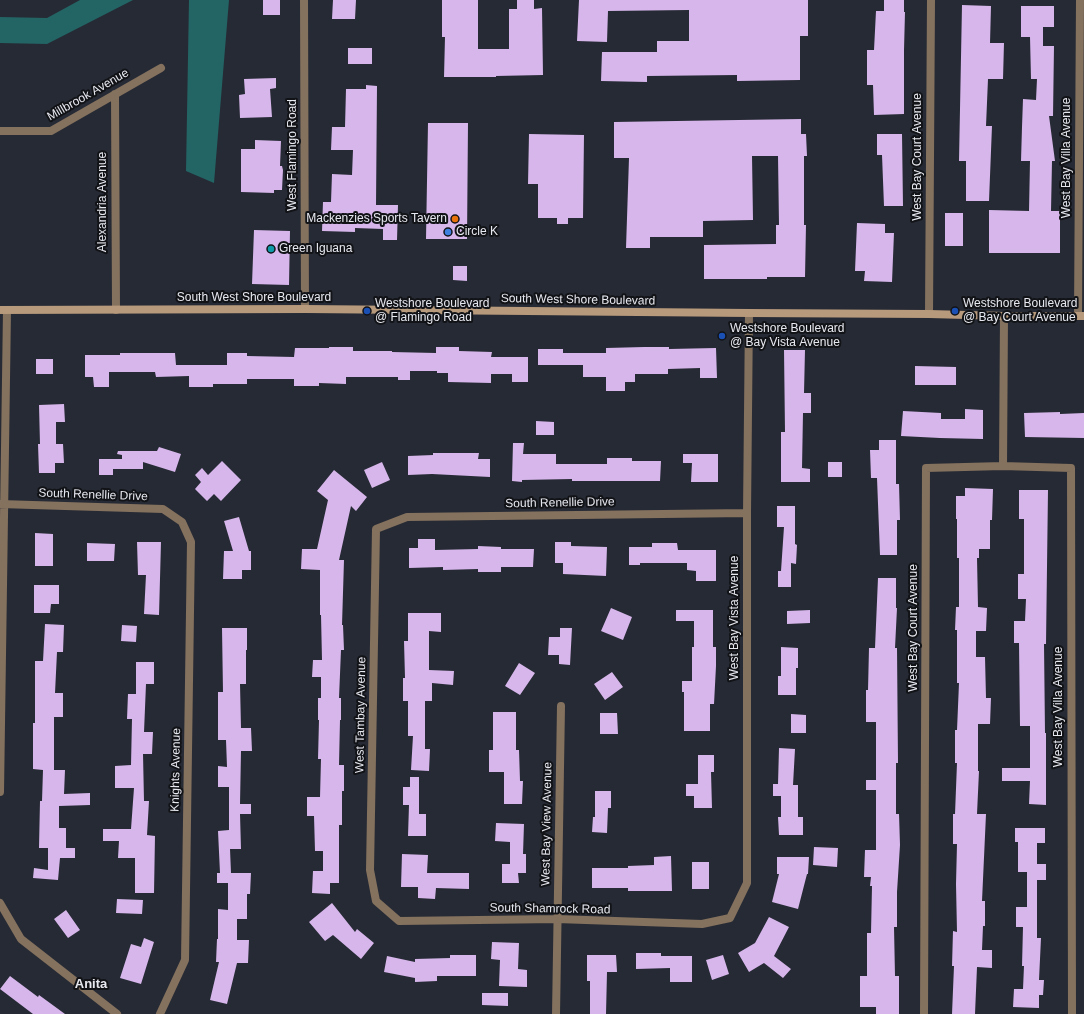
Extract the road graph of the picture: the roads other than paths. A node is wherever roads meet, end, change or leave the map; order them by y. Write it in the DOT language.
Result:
graph roads {
  1 [pos="304,0"];
  2 [pos="931,0"];
  3 [pos="1080,0"];
  4 [pos="161,68"];
  5 [pos="115,94"];
  6 [pos="0,131"];
  7 [pos="305,309"];
  8 [pos="3,310"];
  9 [pos="116,310"];
  10 [pos="749,313"];
  11 [pos="929,314"];
  12 [pos="1004,316"];
  13 [pos="1081,316"];
  14 [pos="1003,466"];
  15 [pos="2,504"];
  16 [pos="747,513"];
  17 [pos="182,522"];
  18 [pos="376,529"];
  19 [pos="0,690"];
  20 [pos="561,706"];
  21 [pos="0,792"];
  22 [pos="376,901"];
  23 [pos="0,903"];
  24 [pos="730,918"];
  25 [pos="557,920"];
  26 [pos="117,1014"];
  27 [pos="160,1014"];
  28 [pos="556,1014"];
  29 [pos="924,1014"];
  30 [pos="1072,1014"];
  1 -- 7 [label="street, West Flamingo Road"];
  2 -- 11 [label="street, West Bay Court Avenue"];
  3 -- 13 [label="street, West Bay Villa Avenue"];
  4 -- 5 [label="street, Millbrook Avenue"];
  5 -- 6 [label="street, Millbrook Avenue"];
  5 -- 9 [label="street, Alexandria Avenue"];
  7 -- 9 [label="street, South West Shore Boulevard"];
  7 -- 10 [label="street, South West Shore Boulevard"];
  8 -- 9 [label="street, South West Shore Boulevard"];
  8 -- 15 [label="street"];
  10 -- 11 [label="street, South West Shore Boulevard"];
  10 -- 16 [label="street, West Bay Vista Avenue"];
  11 -- 12 [label="street, South West Shore Boulevard"];
  12 -- 13 [label="street, South West Shore Boulevard"];
  12 -- 14 [label="street"];
  14 -- 29 [label="street, West Bay Court Avenue"];
  14 -- 30 [label="street, West Bay Villa Avenue"];
  15 -- 17 [label="street, South Renellie Drive"];
  15 -- 19 [label="street"];
  16 -- 18 [label="street, South Renellie Drive"];
  16 -- 24 [label="street, West Bay Vista Avenue"];
  17 -- 27 [label="street, Knights Avenue"];
  18 -- 22 [label="street, West Tambay Avenue"];
  19 -- 21 [label="street"];
  20 -- 25 [label="street, West Bay View Avenue"];
  22 -- 25 [label="street, South Shamrock Road"];
  23 -- 26 [label="street"];
  24 -- 25 [label="street, South Shamrock Road"];
  25 -- 28 [label="street, West Bay View Avenue"];
}
